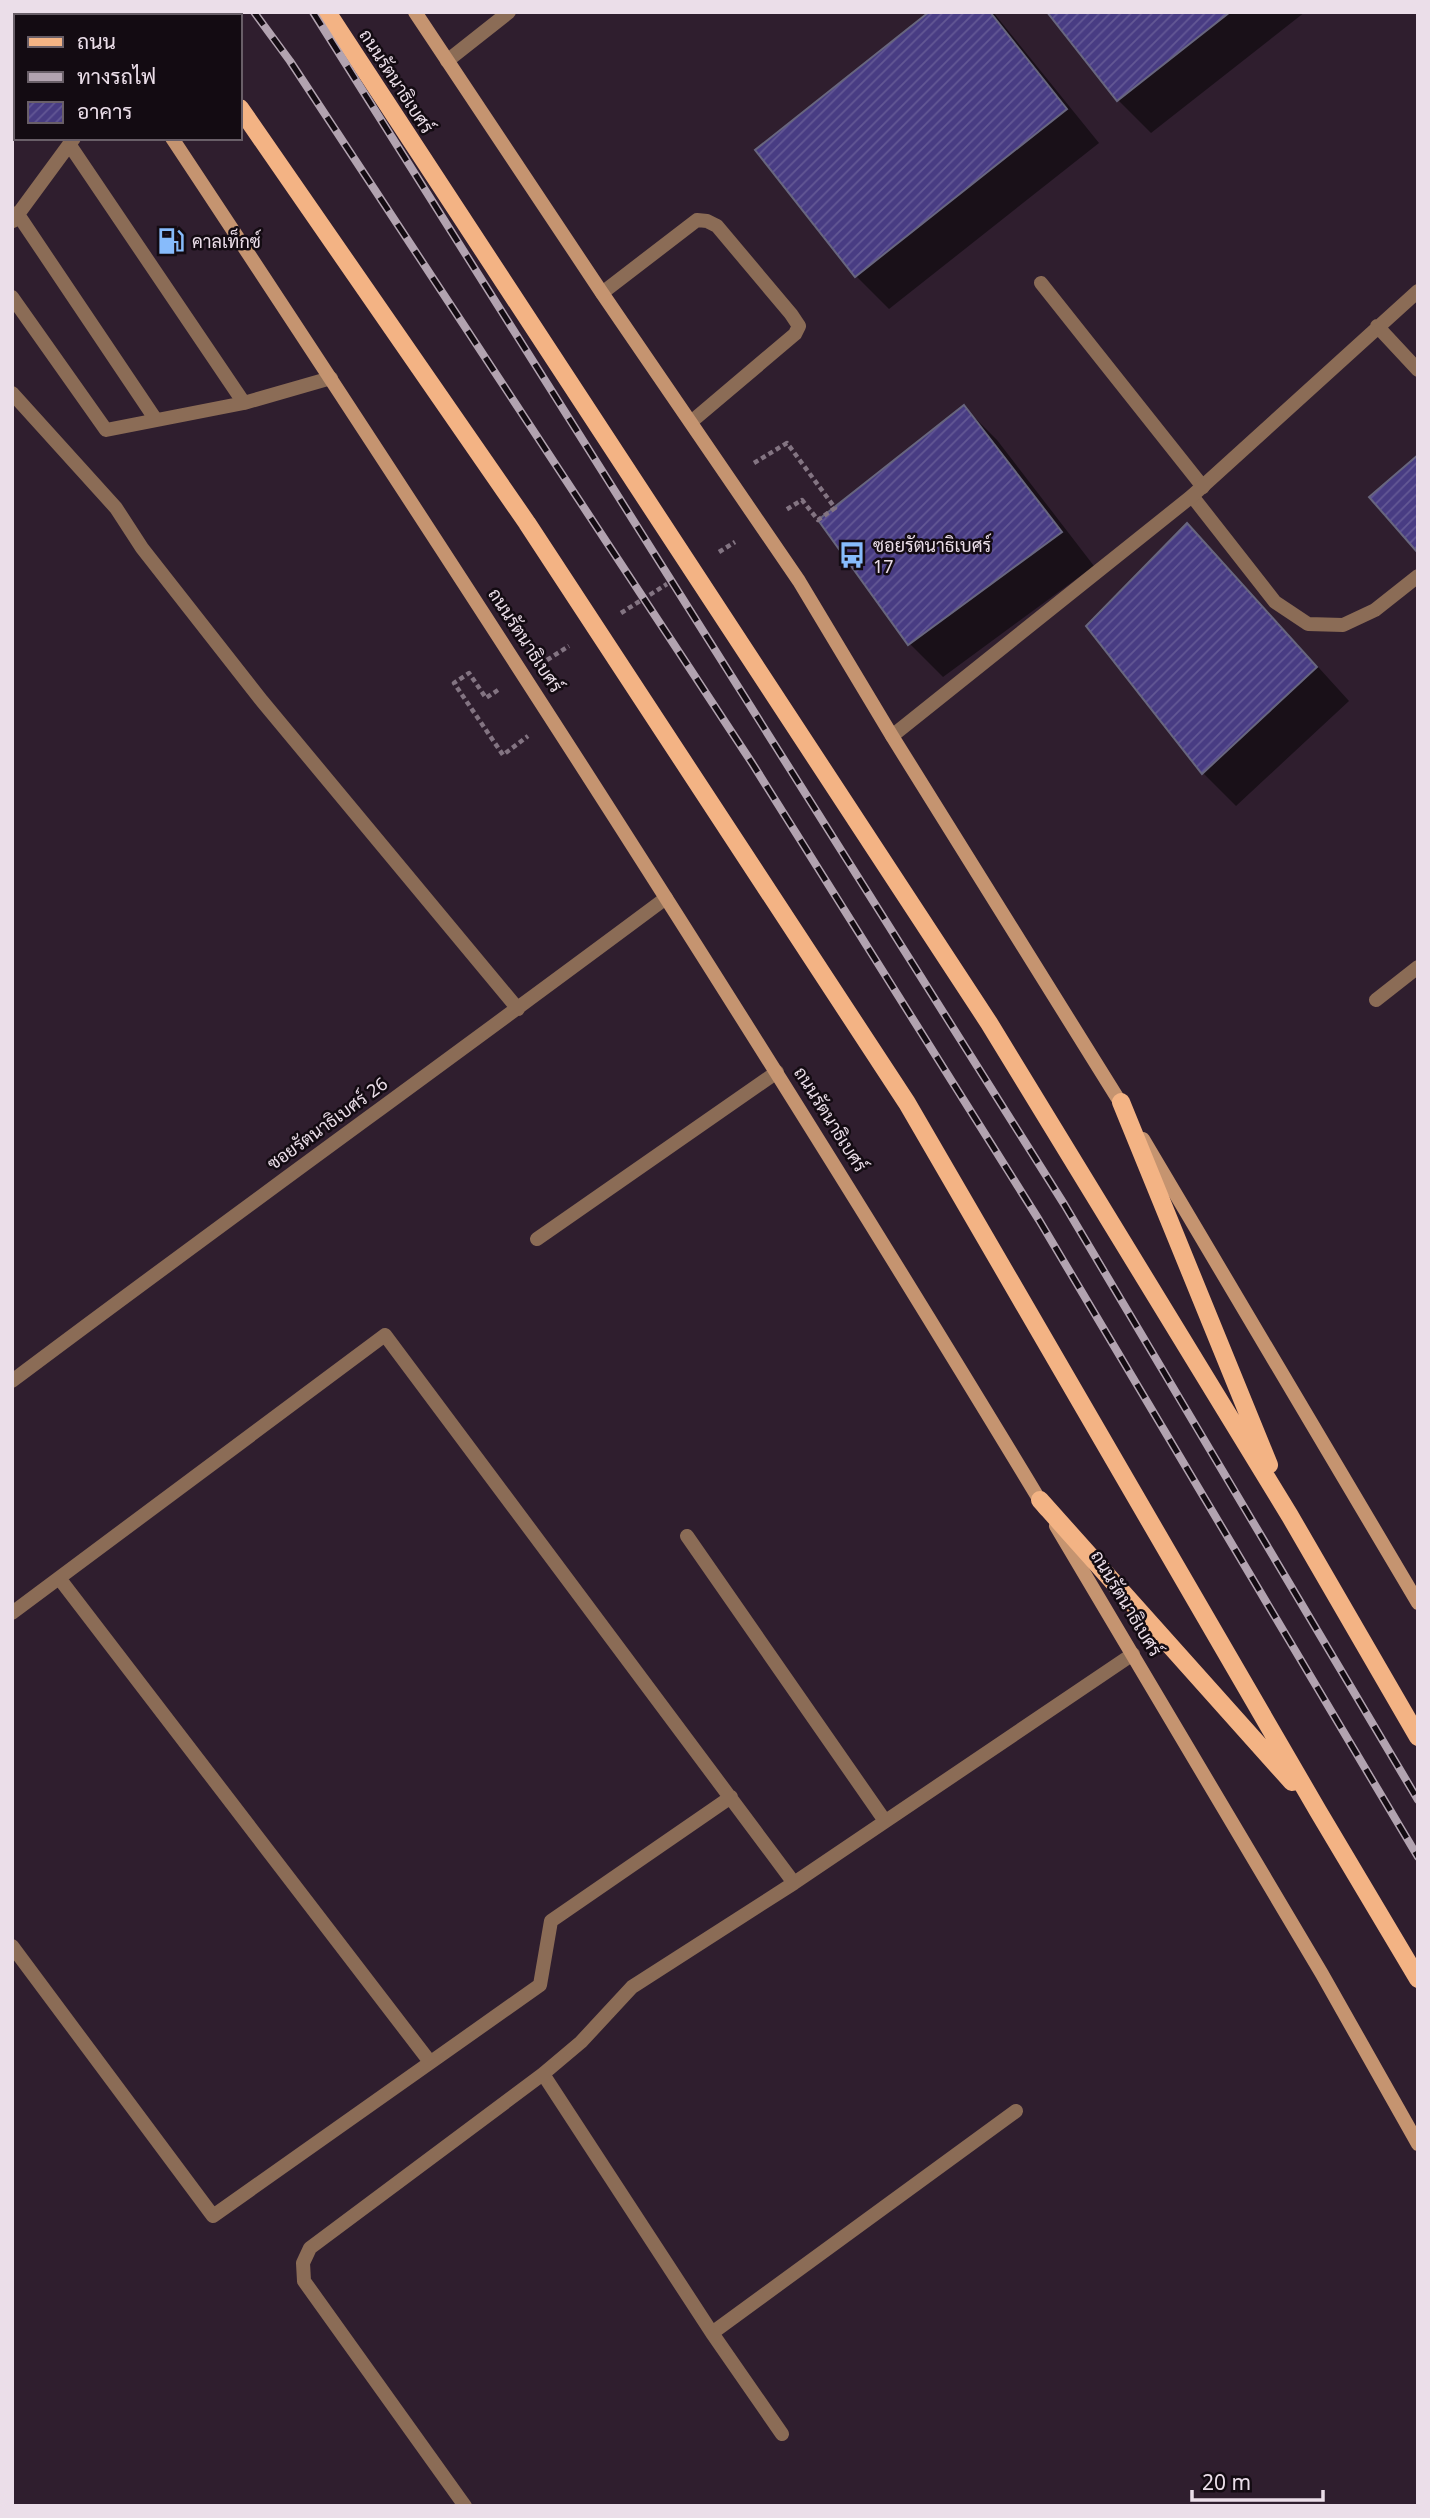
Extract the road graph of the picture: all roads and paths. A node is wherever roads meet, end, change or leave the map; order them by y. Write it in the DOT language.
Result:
graph roads {
  1 [pos="327,12"];
  2 [pos="415,12"];
  3 [pos="509,12"];
  4 [pos="447,61"];
  5 [pos="242,111"];
  6 [pos="173,140"];
  7 [pos="72,141"];
  8 [pos="15,217"];
  9 [pos="1041,283"];
  10 [pos="1418,290"];
  11 [pos="602,293"];
  12 [pos="12,297"];
  13 [pos="1377,326"];
  14 [pos="1418,370"];
  15 [pos="331,379"];
  16 [pos="12,393"];
  17 [pos="244,403"];
  18 [pos="156,420"];
  19 [pos="691,422"];
  20 [pos="730,479"];
  21 [pos="1197,491"];
  22 [pos="779,514"];
  23 [pos="744,536"];
  24 [pos="709,558"];
  25 [pos="1418,576"];
  26 [pos="674,580"];
  27 [pos="615,617"];
  28 [pos="580,639"];
  29 [pos="545,661"];
  30 [pos="509,683"];
  31 [pos="892,736"];
  32 [pos="503,755"];
  33 [pos="666,898"];
  34 [pos="1418,967"];
  35 [pos="1377,1000"];
  36 [pos="518,1009"];
  37 [pos="777,1072"];
  38 [pos="1121,1102"];
  39 [pos="537,1239"];
  40 [pos="12,1381"];
  41 [pos="1040,1500"];
  42 [pos="1290,1516"];
  43 [pos="687,1536"];
  44 [pos="59,1578"];
  45 [pos="1418,1603"];
  46 [pos="12,1614"];
  47 [pos="1133,1654"];
  48 [pos="1418,1737"];
  49 [pos="731,1797"];
  50 [pos="1318,1811"];
  51 [pos="886,1821"];
  52 [pos="793,1884"];
  53 [pos="12,1946"];
  54 [pos="1418,1979"];
  55 [pos="430,2062"];
  56 [pos="543,2074"];
  57 [pos="1016,2111"];
  58 [pos="1418,2144"];
  59 [pos="712,2333"];
  60 [pos="782,2434"];
  61 [pos="465,2506"];
  1 -- 42 [label="main road, ถนนรัตนาธิเบศร์"];
  2 -- 4 [label="main road"];
  3 -- 4 [label="street"];
  4 -- 11 [label="main road"];
  5 -- 50 [label="main road"];
  6 -- 15 [label="main road, ถนนรัตนาธิเบศร์"];
  7 -- 8 [label="street"];
  7 -- 17 [label="street"];
  8 -- 18 [label="street"];
  9 -- 21 [label="street"];
  10 -- 13 [label="street"];
  11 -- 19 [label="main road"];
  11 -- 19 [label="street"];
  12 -- 18 [label="street"];
  13 -- 14 [label="street"];
  13 -- 21 [label="street"];
  15 -- 17 [label="street"];
  15 -- 33 [label="main road, ถนนรัตนาธิเบศร์"];
  16 -- 36 [label="street"];
  17 -- 18 [label="street"];
  19 -- 20 [label="main road"];
  20 -- 22 [label="path"];
  20 -- 31 [label="main road"];
  21 -- 25 [label="street"];
  21 -- 31 [label="street"];
  23 -- 24 [label="path"];
  26 -- 27 [label="path"];
  28 -- 29 [label="path"];
  30 -- 32 [label="path"];
  31 -- 38 [label="main road"];
  33 -- 36 [label="street, ซอยรัตนาธิเบศร์ 26"];
  33 -- 37 [label="main road, ถนนรัตนาธิเบศร์"];
  34 -- 35 [label="street"];
  36 -- 40 [label="street, ซอยรัตนาธิเบศร์ 26"];
  37 -- 39 [label="street"];
  37 -- 41 [label="main road, ถนนรัตนาธิเบศร์"];
  38 -- 42 [label="main road"];
  38 -- 45 [label="main road"];
  41 -- 47 [label="main road, ถนนรัตนาธิเบศร์"];
  41 -- 50 [label="main road"];
  42 -- 48 [label="main road, ถนนรัตนาธิเบศร์"];
  43 -- 51 [label="street"];
  44 -- 46 [label="street"];
  44 -- 49 [label="street"];
  44 -- 55 [label="street"];
  47 -- 51 [label="street"];
  47 -- 58 [label="main road, ถนนรัตนาธิเบศร์"];
  49 -- 52 [label="street"];
  49 -- 55 [label="street"];
  50 -- 54 [label="main road"];
  51 -- 52 [label="street"];
  52 -- 56 [label="street"];
  53 -- 55 [label="street"];
  56 -- 59 [label="street"];
  56 -- 61 [label="street"];
  57 -- 59 [label="street"];
  59 -- 60 [label="street"];
}
